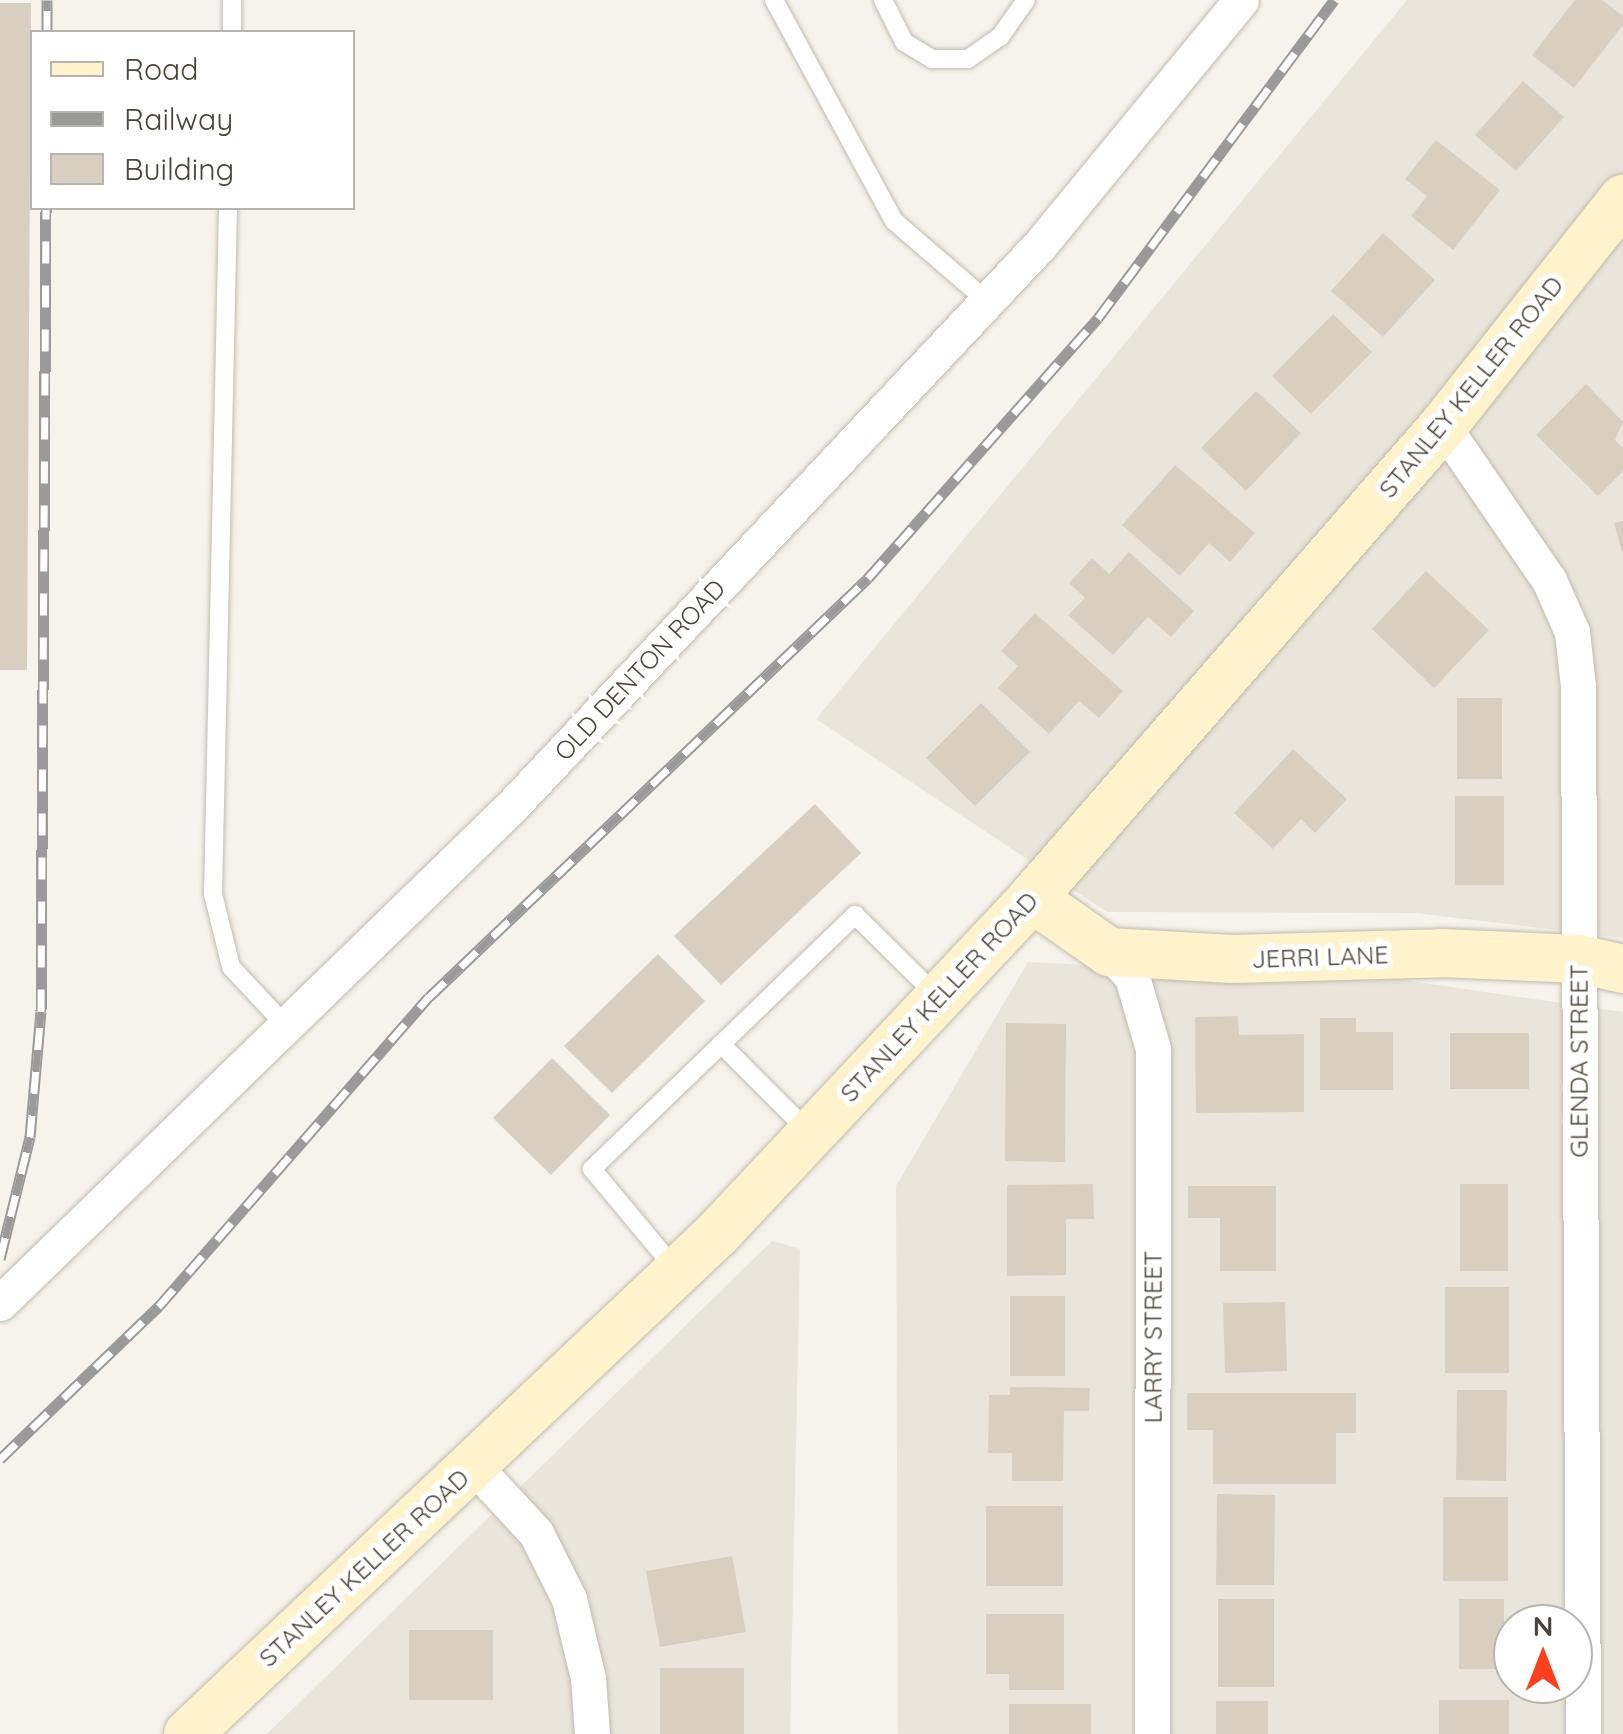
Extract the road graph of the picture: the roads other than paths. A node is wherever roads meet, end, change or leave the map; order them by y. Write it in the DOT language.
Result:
graph roads {
  1 [pos="232,0"];
  2 [pos="774,0"];
  3 [pos="883,0"];
  4 [pos="1026,0"];
  5 [pos="1241,0"];
  6 [pos="232,30"];
  7 [pos="1623,199"];
  8 [pos="228,210"];
  9 [pos="988,301"];
  10 [pos="1443,426"];
  11 [pos="1032,898"];
  12 [pos="1109,952"];
  13 [pos="1601,964"];
  14 [pos="939,998"];
  15 [pos="287,1028"];
  16 [pos="721,1044"];
  17 [pos="811,1134"];
  18 [pos="678,1272"];
  19 [pos="0,1303"];
  20 [pos="473,1465"];
  21 [pos="188,1734"];
  22 [pos="592,1734"];
  23 [pos="1152,1734"];
  24 [pos="1583,1734"];
  1 -- 6 [label="lane"];
  2 -- 9 [label="lane"];
  3 -- 4 [label="lane"];
  5 -- 9 [label="street, OLD DENTON ROAD"];
  7 -- 10 [label="street, STANLEY KELLER ROAD"];
  8 -- 15 [label="lane"];
  9 -- 15 [label="street, OLD DENTON ROAD"];
  10 -- 11 [label="street, STANLEY KELLER ROAD"];
  10 -- 13 [label="street, GLENDA STREET"];
  11 -- 12 [label="street"];
  11 -- 14 [label="street, STANLEY KELLER ROAD"];
  12 -- 13 [label="street, JERRI LANE"];
  12 -- 23 [label="street, LARRY STREET"];
  13 -- 24 [label="street, GLENDA STREET"];
  14 -- 16 [label="lane"];
  14 -- 17 [label="street, STANLEY KELLER ROAD"];
  15 -- 19 [label="street, OLD DENTON ROAD"];
  16 -- 17 [label="lane"];
  16 -- 18 [label="lane"];
  17 -- 18 [label="street, STANLEY KELLER ROAD"];
  18 -- 20 [label="street, STANLEY KELLER ROAD"];
  20 -- 21 [label="street, STANLEY KELLER ROAD"];
  20 -- 22 [label="street"];
}
